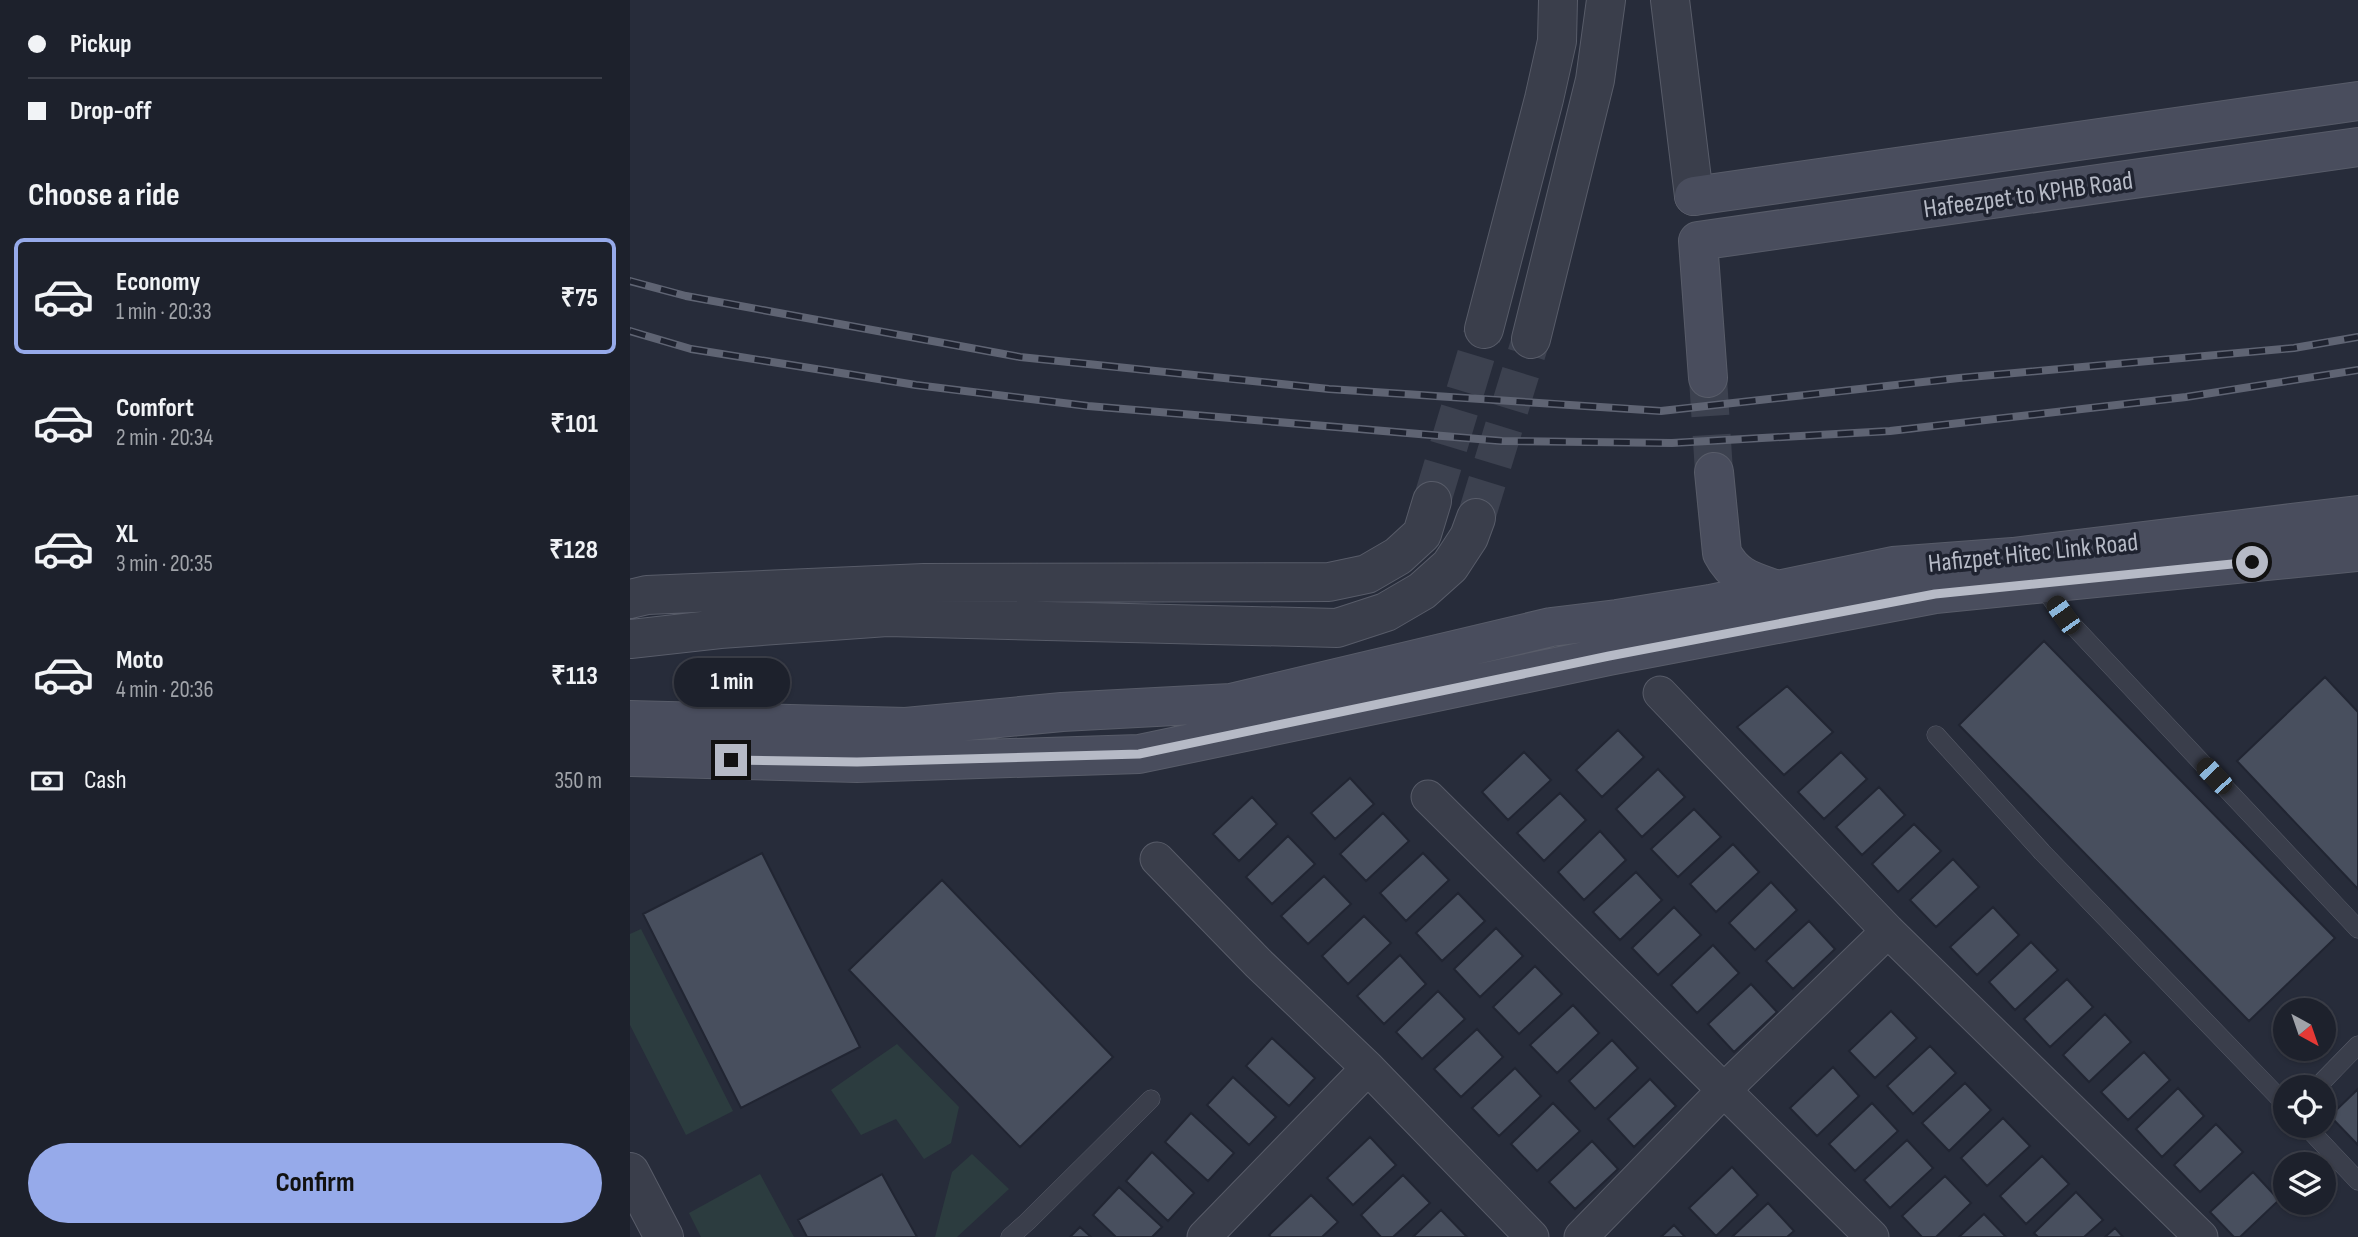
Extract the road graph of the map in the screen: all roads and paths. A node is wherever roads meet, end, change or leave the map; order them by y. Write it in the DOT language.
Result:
graph roads {
  1 [pos="1558,0"];
  2 [pos="1606,0"];
  3 [pos="1670,0"];
  4 [pos="2358,101"];
  5 [pos="2358,146"];
  6 [pos="1694,196"];
  7 [pos="1483,329"];
  8 [pos="1531,340"];
  9 [pos="1708,378"];
  10 [pos="1714,472"];
  11 [pos="1432,501"];
  12 [pos="2358,515"];
  13 [pos="1476,518"];
  14 [pos="2358,552"];
  15 [pos="2040,583"];
  16 [pos="1777,590"];
  17 [pos="630,599"];
  18 [pos="630,639"];
  19 [pos="1660,693"];
  20 [pos="630,720"];
  21 [pos="1936,735"];
  22 [pos="630,757"];
  23 [pos="1428,797"];
  24 [pos="1157,859"];
  25 [pos="2358,929"];
  26 [pos="1888,931"];
  27 [pos="2358,1045"];
  28 [pos="1368,1068"];
  29 [pos="2329,1075"];
  30 [pos="1723,1091"];
  31 [pos="2273,1092"];
  32 [pos="1151,1099"];
  33 [pos="2317,1138"];
  34 [pos="2358,1181"];
  35 [pos="635,1191"];
  36 [pos="1212,1234"];
  37 [pos="664,1237"];
  38 [pos="1010,1237"];
  39 [pos="1532,1237"];
  40 [pos="1581,1237"];
  41 [pos="1872,1237"];
  42 [pos="2201,1237"];
  1 -- 7 [label="street"];
  2 -- 8 [label="street"];
  3 -- 6 [label="street"];
  4 -- 6 [label="main road"];
  5 -- 9 [label="main road, Hafeezpet to KPHB Road"];
  10 -- 16 [label="main road"];
  11 -- 17 [label="street"];
  12 -- 16 [label="main road, Hafizpet Hitec Link Road"];
  13 -- 18 [label="street"];
  14 -- 15 [label="main road"];
  15 -- 22 [label="main road"];
  15 -- 25 [label="lane"];
  16 -- 20 [label="main road, Hafizpet Hitec Link Road"];
  19 -- 26 [label="street"];
  21 -- 31 [label="lane"];
  23 -- 30 [label="street"];
  24 -- 28 [label="street"];
  26 -- 30 [label="street"];
  26 -- 42 [label="street"];
  27 -- 29 [label="lane"];
  28 -- 36 [label="street"];
  28 -- 39 [label="street"];
  30 -- 40 [label="street"];
  30 -- 41 [label="street"];
  32 -- 38 [label="lane"];
  33 -- 34 [label="lane"];
  35 -- 37 [label="street"];
}
